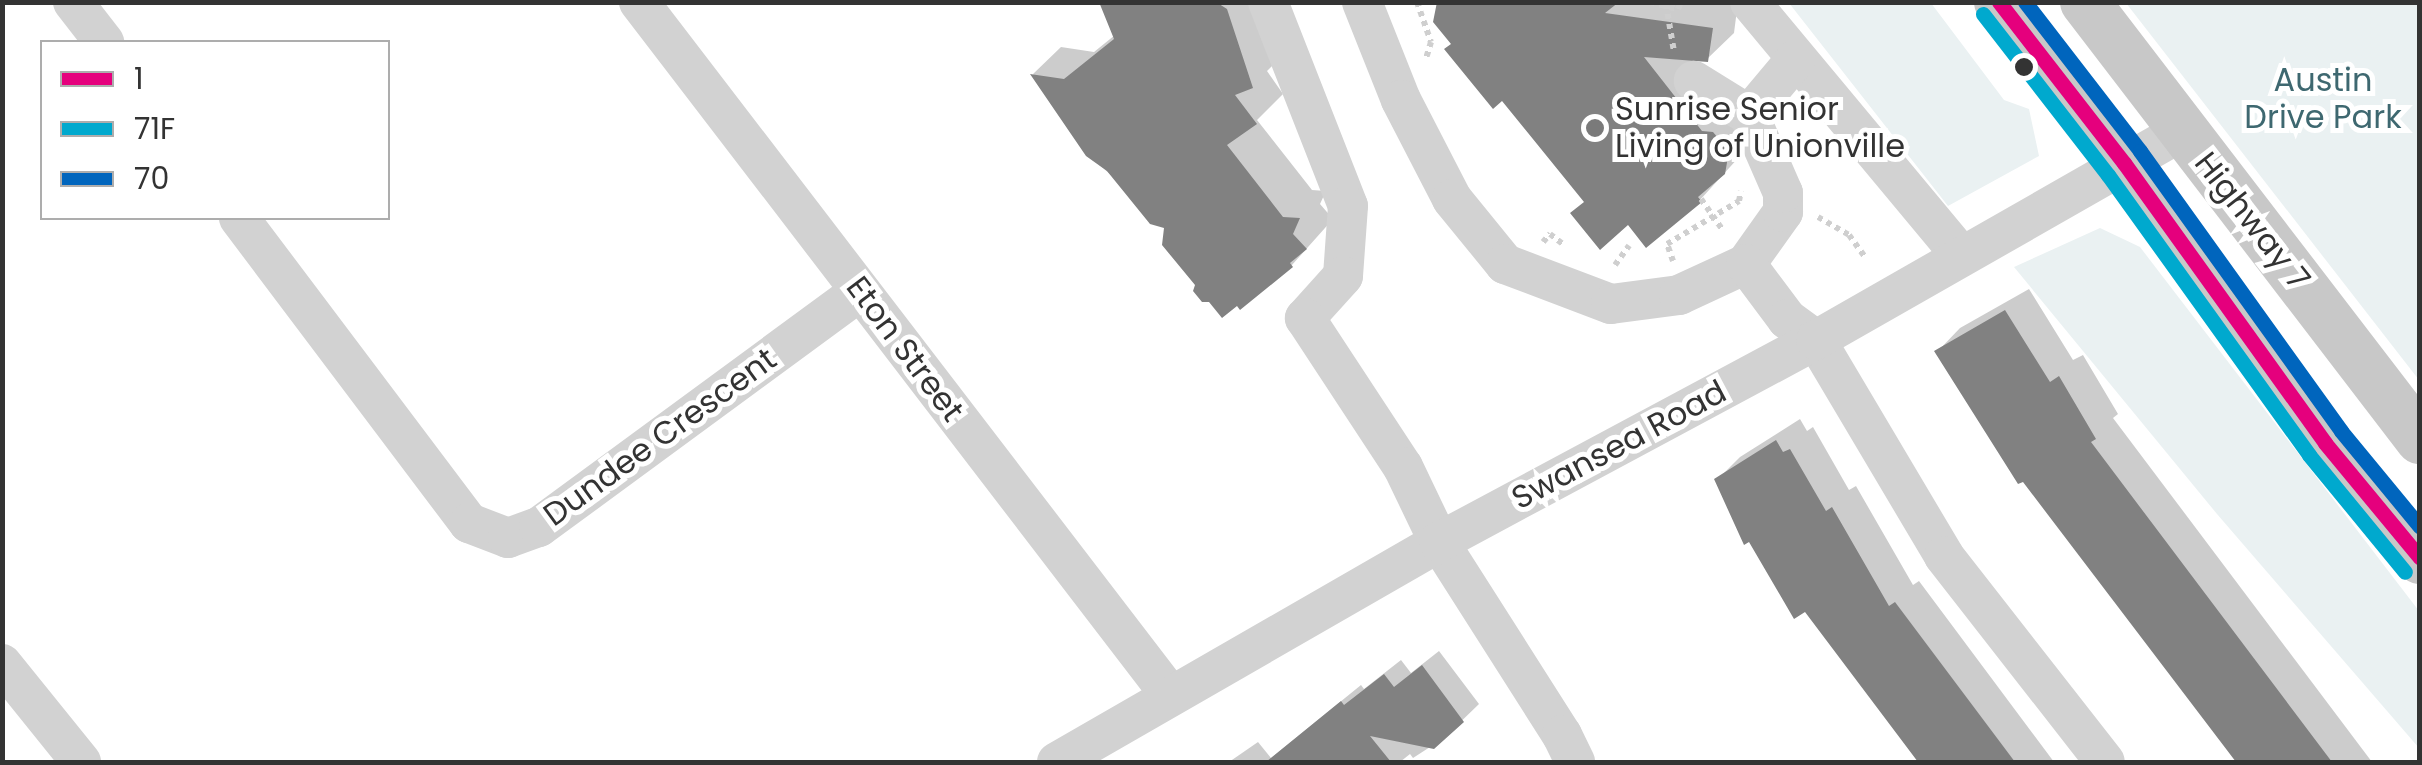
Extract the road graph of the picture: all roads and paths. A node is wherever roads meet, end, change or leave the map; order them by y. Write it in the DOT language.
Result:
graph roads {
  1 [pos="74,2"];
  2 [pos="639,2"];
  3 [pos="1268,2"];
  4 [pos="1362,2"];
  5 [pos="1417,2"];
  6 [pos="1650,2"];
  7 [pos="1681,2"];
  8 [pos="1750,2"];
  9 [pos="1999,2"];
  10 [pos="2085,2"];
  11 [pos="1666,4"];
  12 [pos="102,40"];
  13 [pos="1796,59"];
  14 [pos="1424,68"];
  15 [pos="1685,75"];
  16 [pos="1748,116"];
  17 [pos="2182,131"];
  18 [pos="2124,163"];
  19 [pos="1742,186"];
  20 [pos="241,220"];
  21 [pos="1629,246"];
  22 [pos="1532,254"];
  23 [pos="1576,254"];
  24 [pos="1960,255"];
  25 [pos="1746,264"];
  26 [pos="1661,273"];
  27 [pos="1628,275"];
  28 [pos="860,292"];
  29 [pos="1816,340"];
  30 [pos="2420,439"];
  31 [pos="1439,542"];
  32 [pos="2420,559"];
  33 [pos="2,664"];
  34 [pos="1171,696"];
  35 [pos="81,762"];
  36 [pos="1057,762"];
  37 [pos="1574,762"];
  38 [pos="2105,762"];
  1 -- 12 [label="street"];
  2 -- 28 [label="street, Eton Street"];
  3 -- 31 [label="street"];
  4 -- 25 [label="street"];
  5 -- 14 [label="path"];
  6 -- 11 [label="path"];
  7 -- 11 [label="path"];
  8 -- 13 [label="street"];
  9 -- 18 [label="main road, Highway 7"];
  10 -- 17 [label="main road, Highway 7"];
  11 -- 15 [label="path"];
  13 -- 16 [label="street"];
  13 -- 24 [label="street"];
  15 -- 16 [label="street"];
  16 -- 25 [label="street"];
  17 -- 18 [label="street, Swansea Road"];
  17 -- 30 [label="main road, Highway 7"];
  18 -- 24 [label="street, Swansea Road"];
  18 -- 32 [label="main road, Highway 7"];
  19 -- 26 [label="path"];
  20 -- 28 [label="street, Dundee Crescent"];
  21 -- 27 [label="path"];
  22 -- 23 [label="path"];
  24 -- 29 [label="street, Swansea Road"];
  25 -- 29 [label="street"];
  28 -- 34 [label="street, Eton Street"];
  29 -- 31 [label="street, Swansea Road"];
  29 -- 38 [label="street"];
  31 -- 34 [label="street, Swansea Road"];
  31 -- 37 [label="street"];
  33 -- 35 [label="street"];
  34 -- 36 [label="street, Swansea Road"];
}
